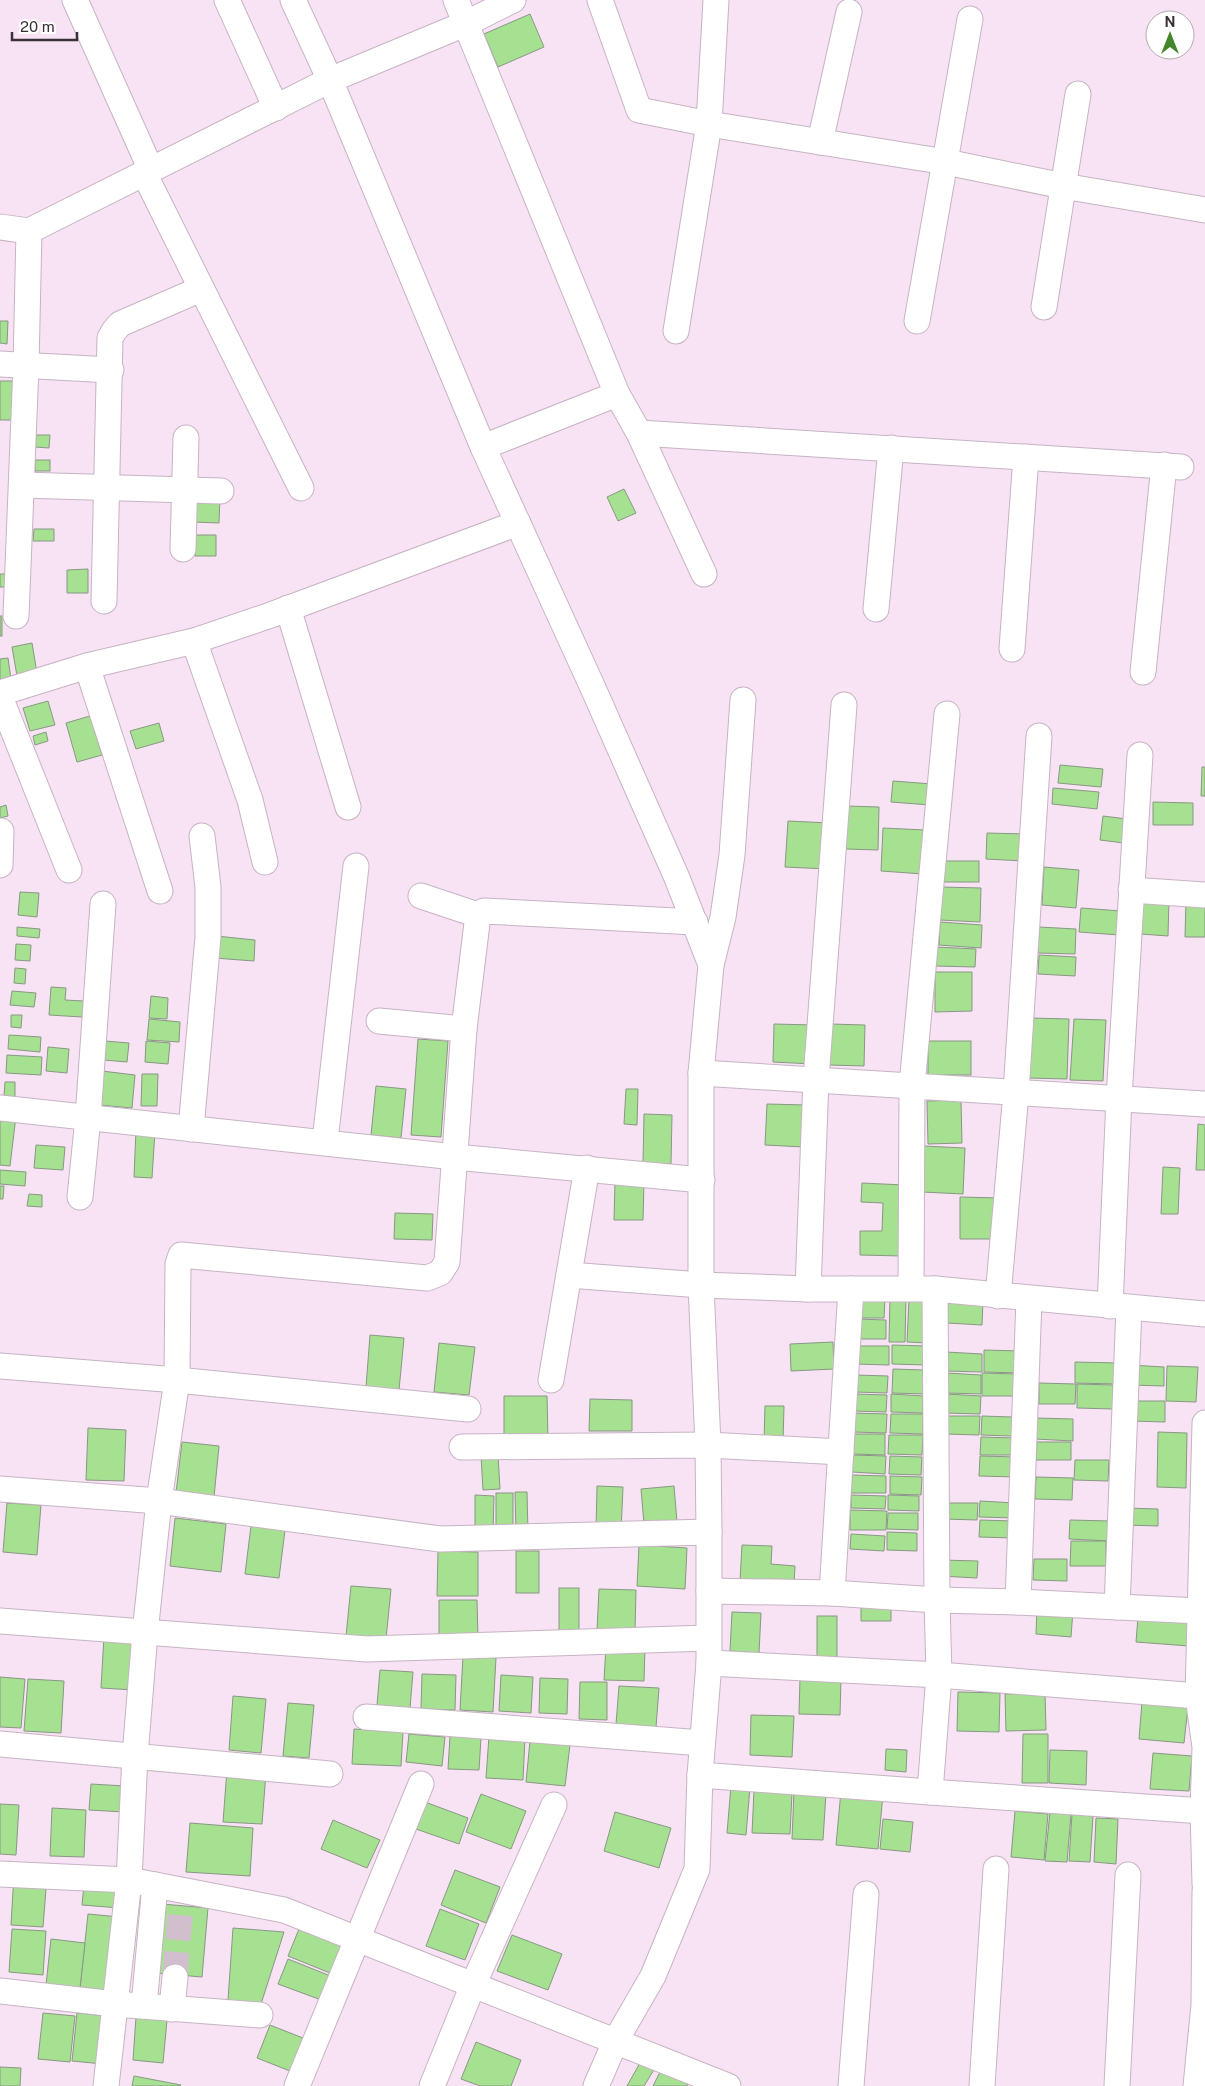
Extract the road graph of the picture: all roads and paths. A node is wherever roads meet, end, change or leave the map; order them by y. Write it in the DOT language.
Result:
graph roads {
  1 [pos="75,0"];
  2 [pos="226,0"];
  3 [pos="293,0"];
  4 [pos="456,0"];
  5 [pos="513,0"];
  6 [pos="600,0"];
  7 [pos="716,0"];
  8 [pos="849,12"];
  9 [pos="970,19"];
  10 [pos="466,23"];
  11 [pos="330,80"];
  12 [pos="1078,94"];
  13 [pos="276,108"];
  14 [pos="709,124"];
  15 [pos="820,142"];
  16 [pos="946,162"];
  17 [pos="147,171"];
  18 [pos="1063,186"];
  19 [pos="1205,210"];
  20 [pos="0,227"];
  21 [pos="28,231"];
  22 [pos="201,289"];
  23 [pos="1044,307"];
  24 [pos="917,321"];
  25 [pos="676,330"];
  26 [pos="0,364"];
  27 [pos="26,366"];
  28 [pos="111,370"];
  29 [pos="617,394"];
  30 [pos="639,433"];
  31 [pos="186,438"];
  32 [pos="483,446"];
  33 [pos="891,448"];
  34 [pos="1026,457"];
  35 [pos="22,485"];
  36 [pos="107,488"];
  37 [pos="301,488"];
  38 [pos="184,490"];
  39 [pos="220,491"];
  40 [pos="518,523"];
  41 [pos="183,550"];
  42 [pos="704,574"];
  43 [pos="104,601"];
  44 [pos="288,608"];
  45 [pos="876,609"];
  46 [pos="16,616"];
  47 [pos="194,641"];
  48 [pos="1012,649"];
  49 [pos="87,666"];
  50 [pos="1143,672"];
  51 [pos="0,692"];
  52 [pos="0,697"];
  53 [pos="743,700"];
  54 [pos="844,705"];
  55 [pos="947,714"];
  56 [pos="1039,736"];
  57 [pos="1140,755"];
  58 [pos="348,807"];
  59 [pos="1,831"];
  60 [pos="202,836"];
  61 [pos="265,862"];
  62 [pos="0,865"];
  63 [pos="356,866"];
  64 [pos="68,870"];
  65 [pos="1131,890"];
  66 [pos="160,891"];
  67 [pos="421,896"];
  68 [pos="1205,896"];
  69 [pos="103,904"];
  70 [pos="478,915"];
  71 [pos="695,922"];
  72 [pos="711,965"];
  73 [pos="379,1021"];
  74 [pos="464,1029"];
  75 [pos="701,1073"];
  76 [pos="816,1079"];
  77 [pos="912,1084"];
  78 [pos="1016,1093"];
  79 [pos="1119,1098"];
  80 [pos="1205,1104"];
  81 [pos="0,1108"];
  82 [pos="88,1118"];
  83 [pos="191,1130"];
  84 [pos="325,1142"];
  85 [pos="455,1157"];
  86 [pos="586,1168"];
  87 [pos="702,1180"];
  88 [pos="80,1197"];
  89 [pos="569,1275"];
  90 [pos="701,1285"];
  91 [pos="808,1289"];
  92 [pos="851,1289"];
  93 [pos="923,1289"];
  94 [pos="998,1296"];
  95 [pos="1029,1299"];
  96 [pos="1120,1307"];
  97 [pos="1205,1314"];
  98 [pos="0,1366"];
  99 [pos="177,1380"];
  100 [pos="551,1380"];
  101 [pos="468,1409"];
  102 [pos="1205,1423"];
  103 [pos="708,1445"];
  104 [pos="462,1447"];
  105 [pos="841,1452"];
  106 [pos="0,1489"];
  107 [pos="159,1501"];
  108 [pos="709,1532"];
  109 [pos="709,1591"];
  110 [pos="832,1593"];
  111 [pos="937,1600"];
  112 [pos="1018,1602"];
  113 [pos="1117,1607"];
  114 [pos="1200,1611"];
  115 [pos="0,1621"];
  116 [pos="145,1633"];
  117 [pos="708,1638"];
  118 [pos="709,1663"];
  119 [pos="939,1675"];
  120 [pos="1198,1696"];
  121 [pos="366,1718"];
  122 [pos="702,1743"];
  123 [pos="0,1744"];
  124 [pos="1205,1747"];
  125 [pos="135,1756"];
  126 [pos="330,1774"];
  127 [pos="700,1775"];
  128 [pos="421,1784"];
  129 [pos="930,1792"];
  130 [pos="554,1805"];
  131 [pos="1203,1811"];
  132 [pos="996,1869"];
  133 [pos="0,1874"];
  134 [pos="1128,1875"];
  135 [pos="129,1880"];
  136 [pos="1205,1884"];
  137 [pos="155,1885"];
  138 [pos="1205,1891"];
  139 [pos="866,1894"];
  140 [pos="357,1939"];
  141 [pos="175,1977"];
  142 [pos="474,1985"];
  143 [pos="0,1991"];
  144 [pos="115,2004"];
  145 [pos="1204,2005"];
  146 [pos="144,2006"];
  147 [pos="172,2009"];
  148 [pos="260,2016"];
  149 [pos="616,2040"];
  150 [pos="106,2086"];
  151 [pos="297,2086"];
  152 [pos="432,2086"];
  153 [pos="596,2086"];
  154 [pos="728,2086"];
  155 [pos="851,2086"];
  156 [pos="982,2086"];
  157 [pos="1118,2086"];
  158 [pos="1196,2086"];
  1 -- 17 [label="street"];
  2 -- 13 [label="street"];
  3 -- 11 [label="street"];
  4 -- 10 [label="street"];
  5 -- 10 [label="street"];
  6 -- 14 [label="street"];
  7 -- 14 [label="street"];
  8 -- 15 [label="street"];
  9 -- 16 [label="street"];
  10 -- 11 [label="street"];
  10 -- 29 [label="street"];
  11 -- 13 [label="street"];
  11 -- 32 [label="street"];
  12 -- 18 [label="street"];
  13 -- 17 [label="street"];
  14 -- 15 [label="street"];
  14 -- 25 [label="street"];
  15 -- 16 [label="street"];
  16 -- 18 [label="street"];
  16 -- 24 [label="street"];
  17 -- 21 [label="street"];
  17 -- 22 [label="street"];
  18 -- 19 [label="street"];
  18 -- 23 [label="street"];
  20 -- 21 [label="street"];
  21 -- 27 [label="street"];
  22 -- 28 [label="street"];
  22 -- 37 [label="street"];
  26 -- 27 [label="street"];
  27 -- 28 [label="street"];
  27 -- 35 [label="street"];
  28 -- 36 [label="street"];
  29 -- 30 [label="street"];
  29 -- 32 [label="street"];
  30 -- 33 [label="street"];
  30 -- 42 [label="street"];
  31 -- 38 [label="street"];
  32 -- 40 [label="street"];
  33 -- 34 [label="street"];
  33 -- 45 [label="street"];
  34 -- 48 [label="street"];
  34 -- 50 [label="street"];
  35 -- 36 [label="street"];
  35 -- 46 [label="street"];
  36 -- 38 [label="street"];
  36 -- 43 [label="street"];
  38 -- 39 [label="street"];
  38 -- 41 [label="street"];
  40 -- 44 [label="street"];
  40 -- 71 [label="street"];
  44 -- 47 [label="street"];
  44 -- 58 [label="street"];
  47 -- 49 [label="street"];
  47 -- 61 [label="street"];
  49 -- 51 [label="street"];
  49 -- 66 [label="street"];
  52 -- 64 [label="street"];
  53 -- 72 [label="street"];
  54 -- 76 [label="street"];
  55 -- 77 [label="street"];
  56 -- 78 [label="street"];
  57 -- 65 [label="street"];
  59 -- 62 [label="street"];
  60 -- 83 [label="street"];
  63 -- 84 [label="street"];
  65 -- 68 [label="street"];
  65 -- 79 [label="street"];
  67 -- 70 [label="street"];
  69 -- 82 [label="street"];
  70 -- 71 [label="street"];
  70 -- 74 [label="street"];
  71 -- 72 [label="street"];
  72 -- 75 [label="street"];
  73 -- 74 [label="street"];
  74 -- 85 [label="street"];
  75 -- 76 [label="street"];
  75 -- 87 [label="street"];
  76 -- 77 [label="street"];
  76 -- 91 [label="street"];
  77 -- 78 [label="street"];
  77 -- 93 [label="street"];
  78 -- 79 [label="street"];
  78 -- 94 [label="street"];
  79 -- 80 [label="street"];
  79 -- 96 [label="street"];
  81 -- 82 [label="street"];
  82 -- 83 [label="street"];
  82 -- 88 [label="street"];
  83 -- 84 [label="street"];
  84 -- 85 [label="street"];
  85 -- 86 [label="street"];
  85 -- 99 [label="street"];
  86 -- 87 [label="street"];
  86 -- 89 [label="street"];
  87 -- 90 [label="street"];
  89 -- 90 [label="street"];
  89 -- 100 [label="street"];
  90 -- 91 [label="street"];
  90 -- 103 [label="street"];
  91 -- 92 [label="street"];
  92 -- 93 [label="street"];
  92 -- 105 [label="street"];
  93 -- 94 [label="street"];
  93 -- 111 [label="street"];
  94 -- 95 [label="street"];
  95 -- 96 [label="street"];
  95 -- 112 [label="street"];
  96 -- 97 [label="street"];
  96 -- 113 [label="street"];
  98 -- 99 [label="street"];
  99 -- 101 [label="street"];
  99 -- 107 [label="street"];
  102 -- 114 [label="street"];
  103 -- 104 [label="street"];
  103 -- 105 [label="street"];
  103 -- 108 [label="street"];
  105 -- 110 [label="street"];
  106 -- 107 [label="street"];
  107 -- 108 [label="street"];
  107 -- 116 [label="street"];
  108 -- 109 [label="street"];
  109 -- 110 [label="street"];
  109 -- 117 [label="street"];
  110 -- 111 [label="street"];
  111 -- 112 [label="street"];
  111 -- 119 [label="street"];
  112 -- 113 [label="street"];
  113 -- 114 [label="street"];
  114 -- 120 [label="street"];
  115 -- 116 [label="street"];
  116 -- 117 [label="street"];
  116 -- 125 [label="street"];
  117 -- 118 [label="street"];
  118 -- 119 [label="street"];
  118 -- 122 [label="street"];
  119 -- 120 [label="street"];
  119 -- 129 [label="street"];
  120 -- 124 [label="street"];
  121 -- 122 [label="street"];
  122 -- 127 [label="street"];
  123 -- 125 [label="street"];
  124 -- 131 [label="street"];
  125 -- 126 [label="street"];
  125 -- 135 [label="street"];
  127 -- 129 [label="street"];
  127 -- 149 [label="street"];
  128 -- 140 [label="street"];
  129 -- 131 [label="street"];
  130 -- 142 [label="street"];
  131 -- 136 [label="street"];
  132 -- 156 [label="street"];
  133 -- 135 [label="street"];
  134 -- 157 [label="street"];
  135 -- 137 [label="street"];
  135 -- 144 [label="street"];
  137 -- 140 [label="street"];
  137 -- 146 [label="street"];
  138 -- 145 [label="street"];
  139 -- 155 [label="street"];
  140 -- 142 [label="street"];
  140 -- 151 [label="street"];
  141 -- 147 [label="street"];
  142 -- 149 [label="street"];
  142 -- 152 [label="street"];
  143 -- 144 [label="street"];
  144 -- 146 [label="street"];
  144 -- 150 [label="street"];
  145 -- 158 [label="street"];
  146 -- 147 [label="street"];
  147 -- 148 [label="street"];
  149 -- 153 [label="street"];
  149 -- 154 [label="street"];
}
